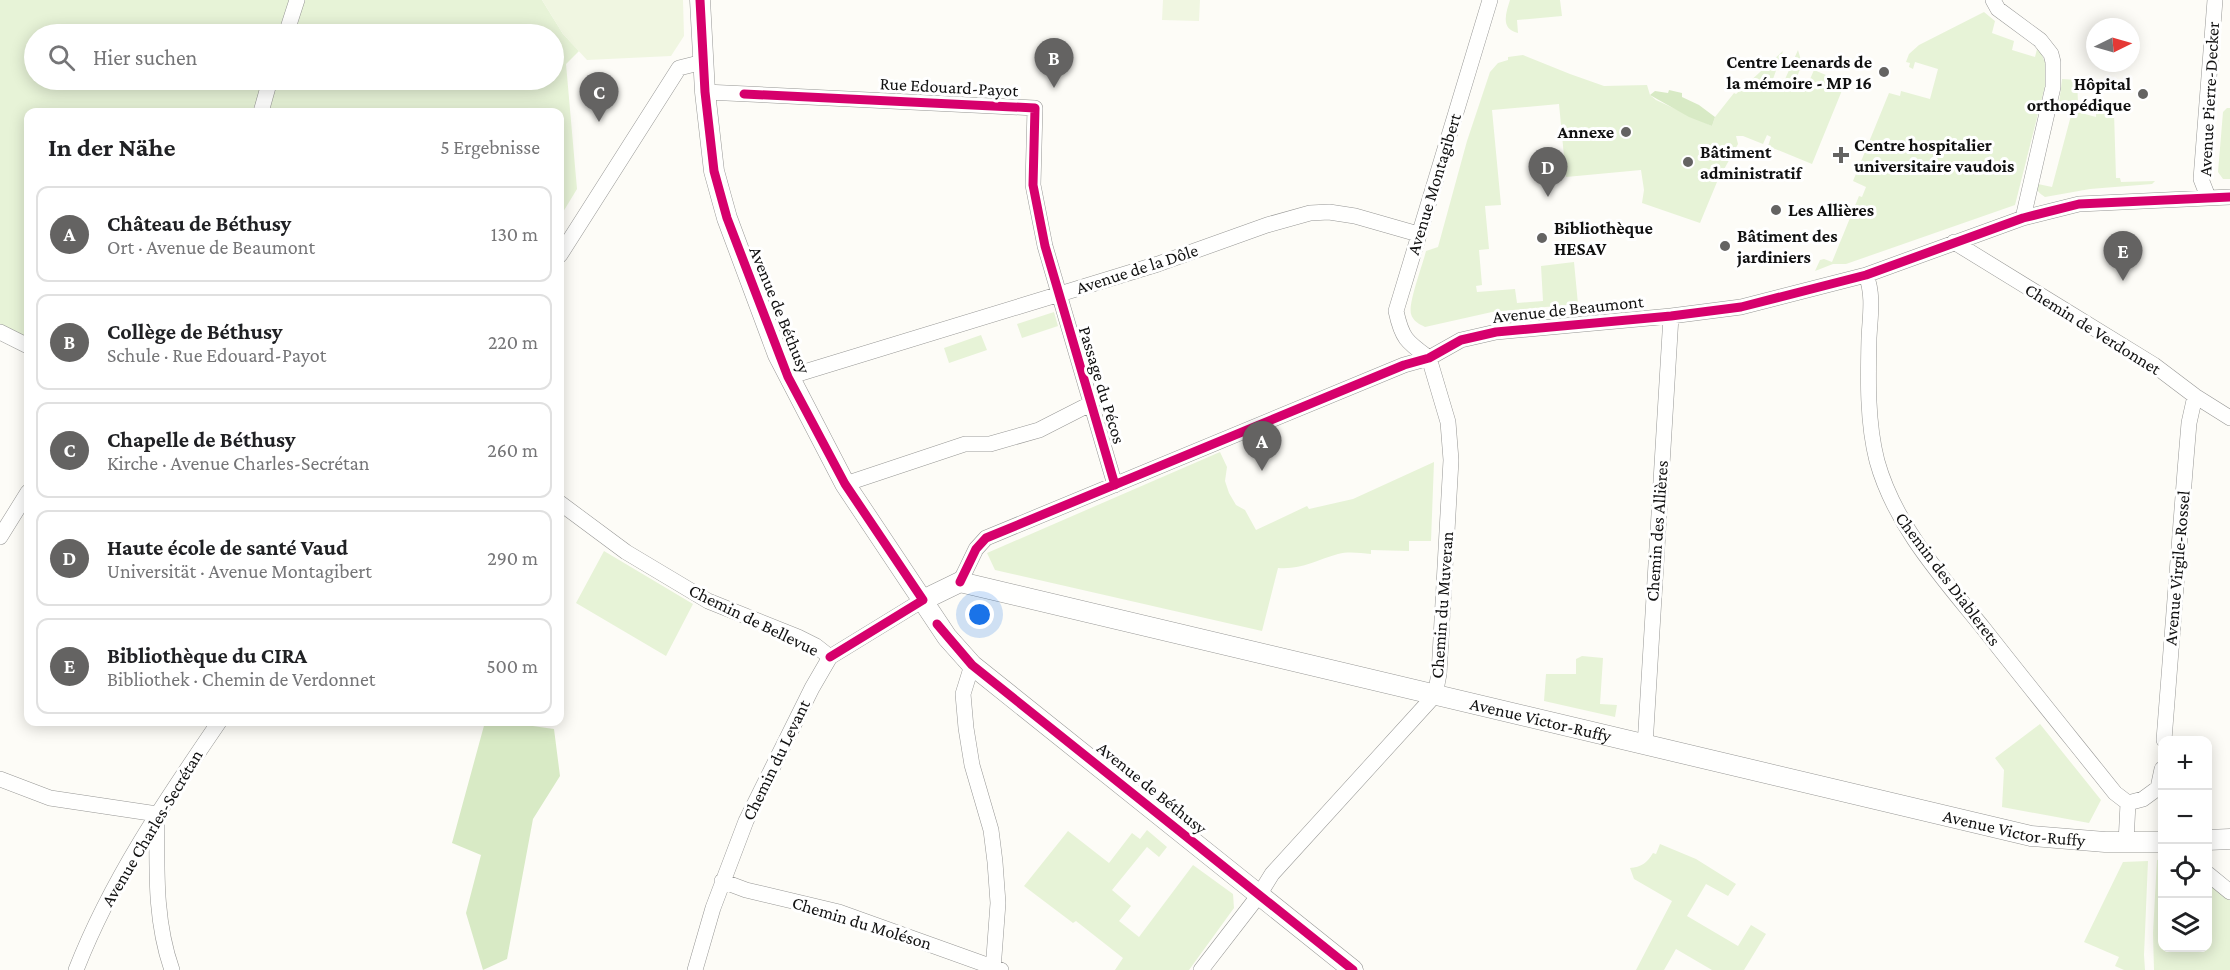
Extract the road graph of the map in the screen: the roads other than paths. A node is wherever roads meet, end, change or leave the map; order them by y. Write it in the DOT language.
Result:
graph roads {
  1 [pos="297,0"];
  2 [pos="700,0"];
  3 [pos="1490,0"];
  4 [pos="1993,0"];
  5 [pos="2215,0"];
  6 [pos="289,24"];
  7 [pos="703,62"];
  8 [pos="267,90"];
  9 [pos="705,92"];
  10 [pos="262,108"];
  11 [pos="2208,197"];
  12 [pos="2230,197"];
  13 [pos="2023,218"];
  14 [pos="1418,234"];
  15 [pos="1954,242"];
  16 [pos="564,249"];
  17 [pos="1866,275"];
  18 [pos="1057,294"];
  19 [pos="1671,316"];
  20 [pos="0,332"];
  21 [pos="24,343"];
  22 [pos="1429,358"];
  23 [pos="788,377"];
  24 [pos="2195,396"];
  25 [pos="1090,404"];
  26 [pos="2230,418"];
  27 [pos="845,484"];
  28 [pos="1115,485"];
  29 [pos="24,498"];
  30 [pos="564,505"];
  31 [pos="0,537"];
  32 [pos="960,582"];
  33 [pos="923,600"];
  34 [pos="830,657"];
  35 [pos="972,665"];
  36 [pos="1435,695"];
  37 [pos="216,726"];
  38 [pos="2164,736"];
  39 [pos="1644,746"];
  40 [pos="0,779"];
  41 [pos="2158,788"];
  42 [pos="2128,803"];
  43 [pos="157,814"];
  44 [pos="2230,839"];
  45 [pos="2212,840"];
  46 [pos="2158,842"];
  47 [pos="2126,843"];
  48 [pos="2212,877"];
  49 [pos="722,881"];
  50 [pos="2230,892"];
  51 [pos="1259,895"];
  52 [pos="996,969"];
  53 [pos="76,970"];
  54 [pos="172,970"];
  55 [pos="695,970"];
  56 [pos="1201,970"];
  57 [pos="1353,970"];
  1 -- 6 [label="street"];
  2 -- 7 [label="street, Avenue de Béthusy"];
  3 -- 14 [label="street, Avenue Montagibert"];
  4 -- 13 [label="street"];
  5 -- 11 [label="street, Avenue Pierre-Decker"];
  7 -- 9 [label="street, Avenue de Béthusy"];
  7 -- 16 [label="street"];
  8 -- 10 [label="street"];
  9 -- 18 [label="street, Rue Edouard-Payot"];
  9 -- 23 [label="street, Avenue de Béthusy"];
  11 -- 12 [label="street, Avenue de Beaumont"];
  11 -- 13 [label="street, Avenue de Beaumont"];
  13 -- 15 [label="street, Avenue de Beaumont"];
  14 -- 18 [label="street, Avenue de la Dôle"];
  14 -- 22 [label="street, Avenue Montagibert"];
  15 -- 17 [label="street, Avenue de Beaumont"];
  15 -- 24 [label="street, Chemin de Verdonnet"];
  17 -- 19 [label="street, Avenue de Beaumont"];
  17 -- 42 [label="street, Chemin des Diablerets"];
  18 -- 23 [label="street, Avenue de la Dôle"];
  18 -- 25 [label="street, Passage du Pécos"];
  19 -- 22 [label="street, Avenue de Beaumont"];
  19 -- 39 [label="street, Chemin des Allières"];
  20 -- 21 [label="street"];
  22 -- 28 [label="street, Avenue de Beaumont"];
  22 -- 36 [label="street, Chemin du Muveran"];
  23 -- 27 [label="street, Avenue de Béthusy"];
  24 -- 26 [label="street, Chemin de Verdonnet"];
  24 -- 38 [label="street, Avenue Virgile-Rossel"];
  25 -- 27 [label="street, Passage du Pécos"];
  25 -- 28 [label="street, Passage du Pécos"];
  27 -- 33 [label="street, Avenue de Béthusy"];
  28 -- 32 [label="street, Avenue de Beaumont"];
  29 -- 31 [label="street"];
  30 -- 34 [label="street, Chemin de Bellevue"];
  32 -- 33 [label="street"];
  32 -- 36 [label="street, Avenue Victor-Ruffy"];
  33 -- 34 [label="street, Chemin du Levant"];
  33 -- 35 [label="street, Avenue de Béthusy"];
  34 -- 49 [label="street, Chemin du Levant"];
  35 -- 51 [label="street, Avenue de Béthusy"];
  35 -- 52 [label="street"];
  36 -- 39 [label="street, Avenue Victor-Ruffy"];
  36 -- 51 [label="street, Chemin du Muveran"];
  37 -- 43 [label="street, Avenue Charles-Secrétan"];
  39 -- 47 [label="street, Avenue Victor-Ruffy"];
  40 -- 43 [label="street"];
  41 -- 42 [label="street"];
  42 -- 47 [label="street"];
  43 -- 53 [label="street, Avenue Charles-Secrétan"];
  43 -- 54 [label="street"];
  44 -- 45 [label="street"];
  46 -- 47 [label="street, Avenue Victor-Ruffy"];
  48 -- 50 [label="street"];
  49 -- 52 [label="street, Chemin du Moléson"];
  49 -- 55 [label="street, Chemin du Levant"];
  51 -- 56 [label="street"];
  51 -- 57 [label="street, Avenue de Béthusy"];
}
